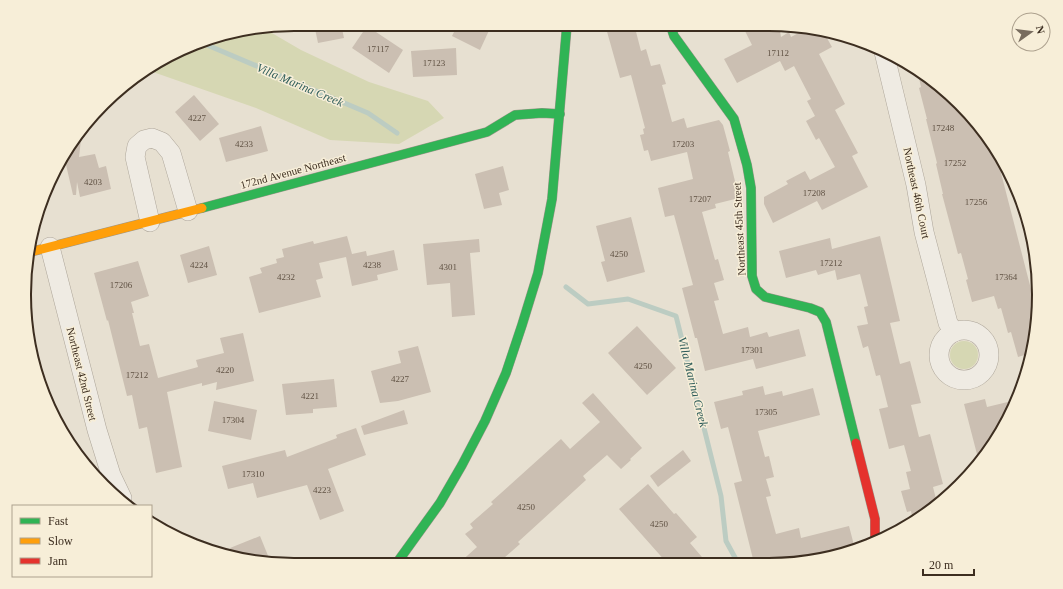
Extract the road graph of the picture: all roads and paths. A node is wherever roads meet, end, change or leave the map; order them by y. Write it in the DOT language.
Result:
graph roads {
  1 [pos="567,31"];
  2 [pos="672,31"];
  3 [pos="886,58"];
  4 [pos="560,114"];
  5 [pos="188,211"];
  6 [pos="150,222"];
  7 [pos="50,247"];
  8 [pos="35,251"];
  9 [pos="954,332"];
  10 [pos="119,491"];
  11 [pos="875,535"];
  12 [pos="400,558"];
  1 -- 4 [label="street"];
  2 -- 11 [label="street, Northeast 45th Street"];
  3 -- 9 [label="street, Northeast 46th Court"];
  4 -- 5 [label="street, 172nd Avenue Northeast"];
  4 -- 12 [label="street"];
  5 -- 6 [label="street, 172nd Avenue Northeast"];
  5 -- 6 [label="street"];
  6 -- 7 [label="street, 172nd Avenue Northeast"];
  7 -- 8 [label="street, 172nd Avenue Northeast"];
  7 -- 10 [label="street, Northeast 42nd Street"];
}
